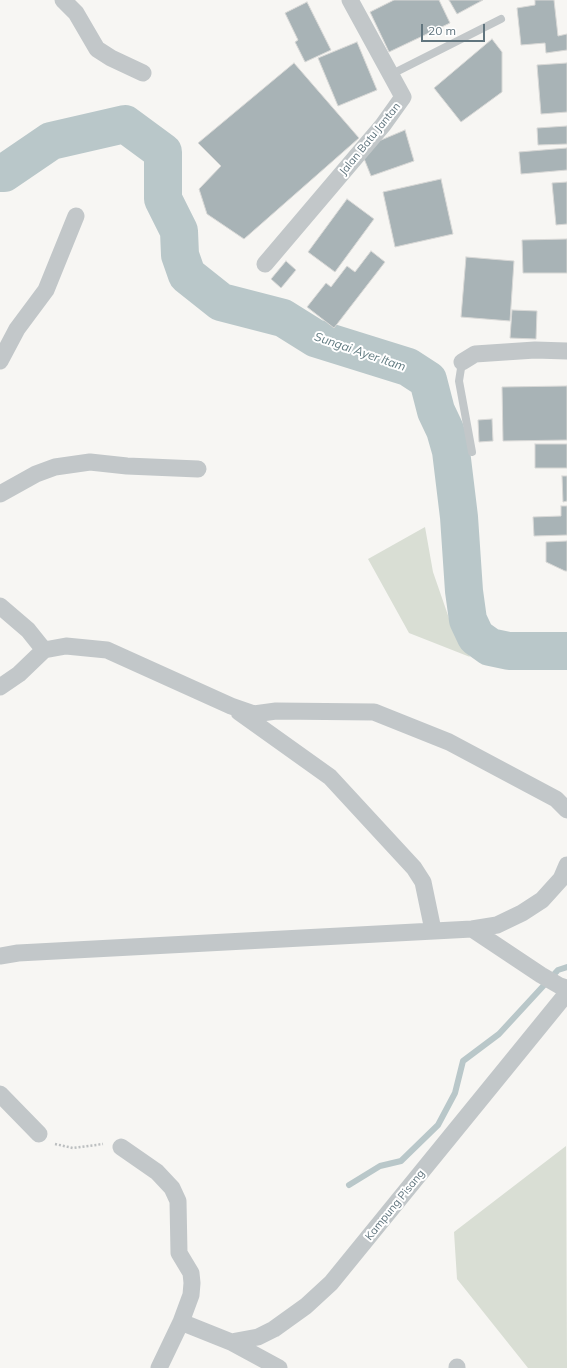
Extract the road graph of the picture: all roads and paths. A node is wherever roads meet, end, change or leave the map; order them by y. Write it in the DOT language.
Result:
graph roads {
  1 [pos="63,0"];
  2 [pos="350,0"];
  3 [pos="501,19"];
  4 [pos="143,73"];
  5 [pos="392,74"];
  6 [pos="76,216"];
  7 [pos="265,264"];
  8 [pos="567,351"];
  9 [pos="0,361"];
  10 [pos="462,362"];
  11 [pos="472,452"];
  12 [pos="198,469"];
  13 [pos="0,494"];
  14 [pos="0,606"];
  15 [pos="44,650"];
  16 [pos="0,688"];
  17 [pos="231,706"];
  18 [pos="567,810"];
  19 [pos="567,865"];
  20 [pos="472,929"];
  21 [pos="433,930"];
  22 [pos="0,956"];
  23 [pos="557,985"];
  24 [pos="0,1094"];
  25 [pos="39,1134"];
  26 [pos="121,1147"];
  27 [pos="181,1322"];
  28 [pos="230,1342"];
  29 [pos="159,1368"];
  30 [pos="279,1368"];
  1 -- 4 [label="street"];
  2 -- 5 [label="street, Jalan Batu Jantan"];
  3 -- 5 [label="lane"];
  5 -- 7 [label="street, Jalan Batu Jantan"];
  6 -- 9 [label="street"];
  8 -- 10 [label="street"];
  10 -- 11 [label="lane"];
  12 -- 13 [label="street"];
  14 -- 15 [label="street"];
  15 -- 16 [label="street"];
  15 -- 17 [label="street"];
  17 -- 18 [label="street"];
  17 -- 21 [label="street"];
  19 -- 20 [label="street"];
  20 -- 21 [label="street"];
  20 -- 23 [label="street"];
  21 -- 22 [label="street"];
  23 -- 28 [label="street, Kampung Pisang"];
  24 -- 25 [label="street"];
  25 -- 26 [label="path"];
  26 -- 27 [label="street"];
  27 -- 28 [label="street"];
  27 -- 29 [label="street"];
  28 -- 30 [label="street"];
}
